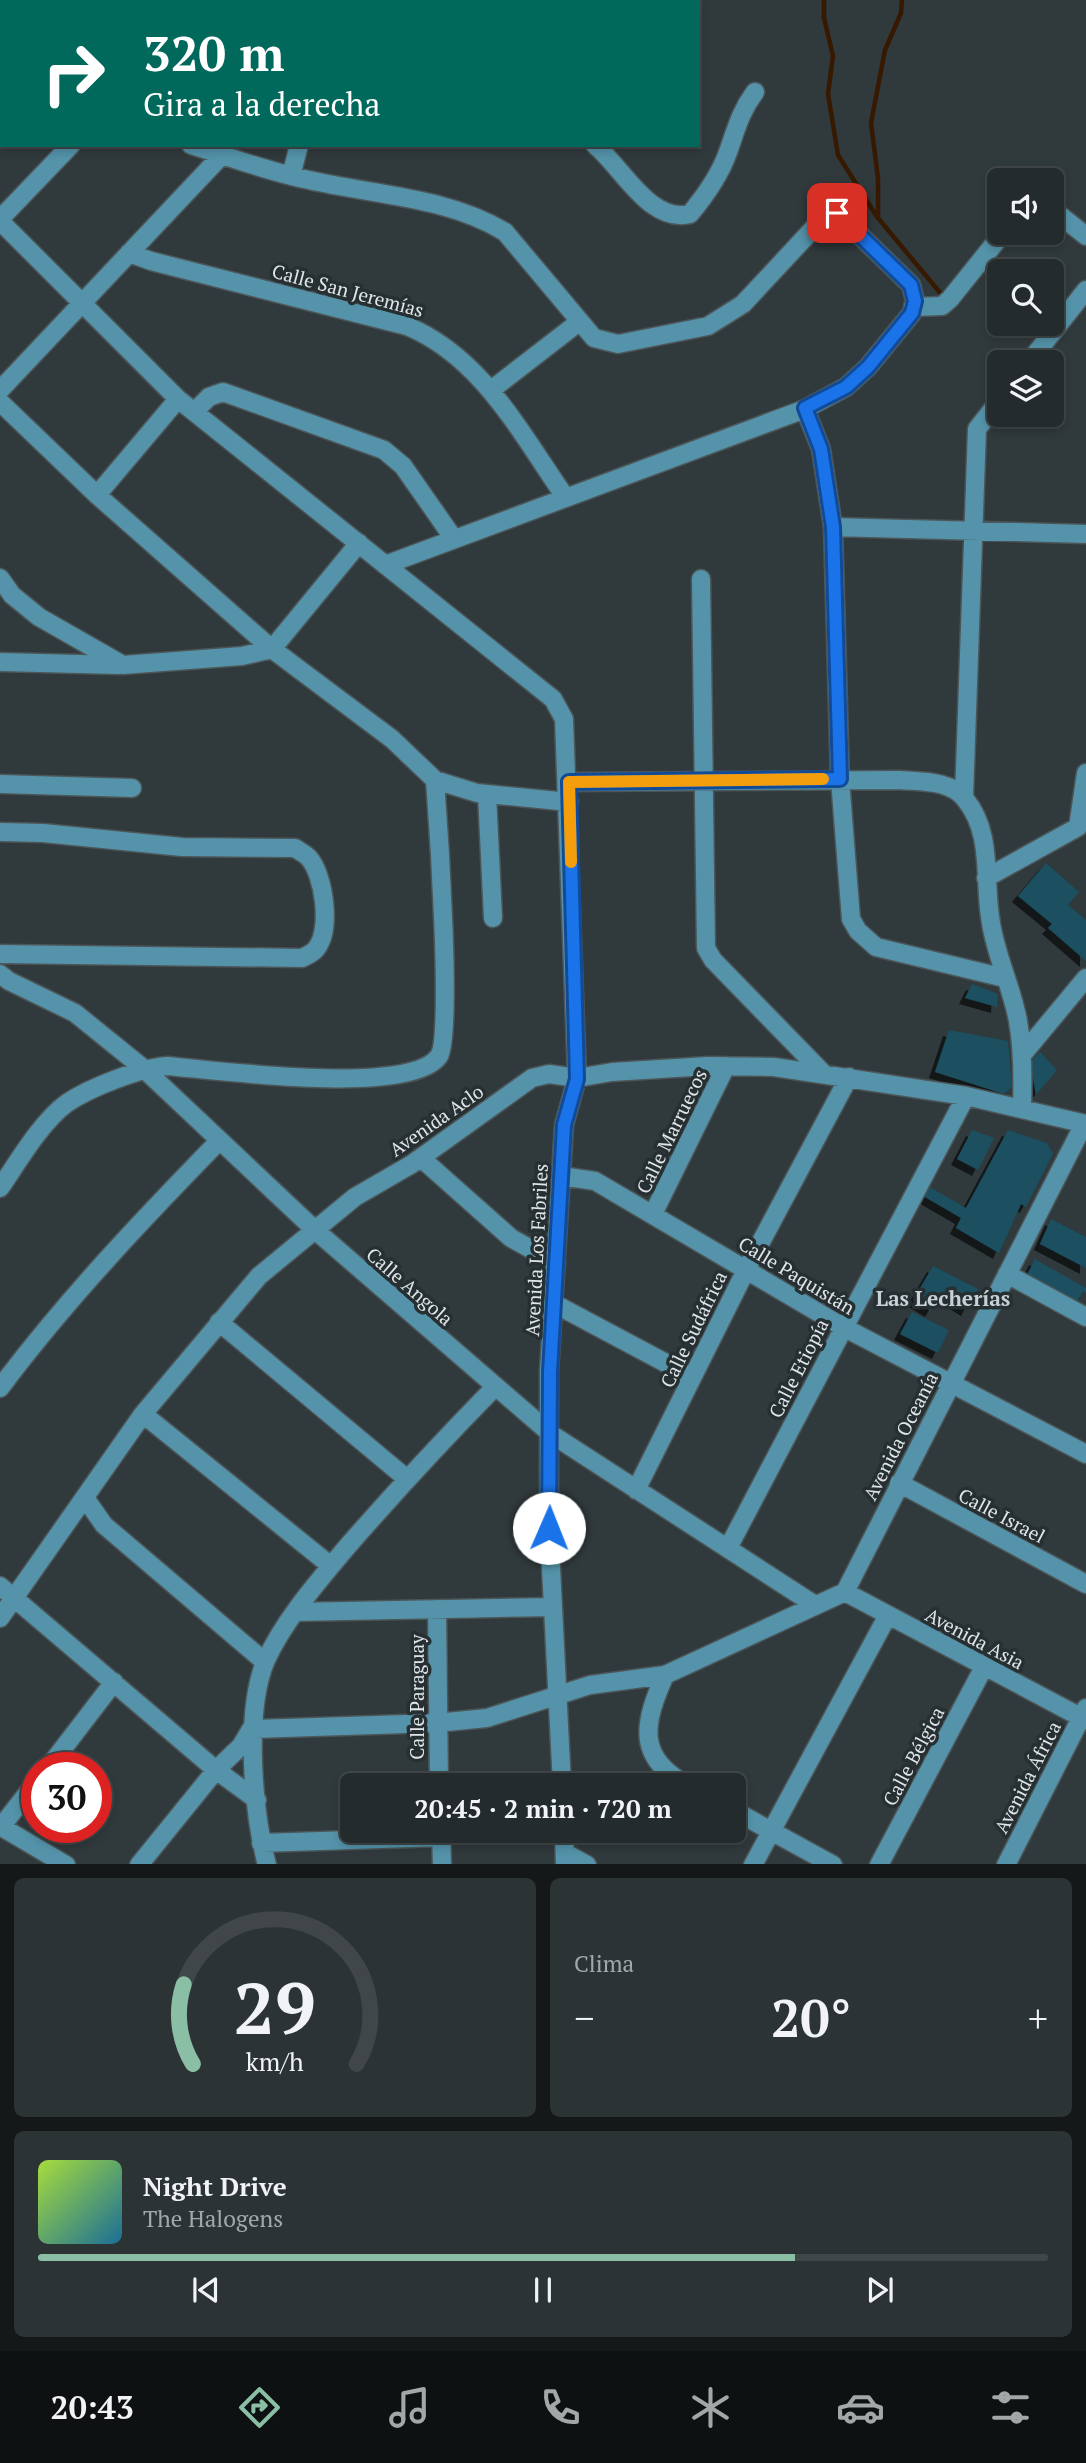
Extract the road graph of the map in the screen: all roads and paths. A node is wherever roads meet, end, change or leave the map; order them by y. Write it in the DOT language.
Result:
graph roads {
  1 [pos="755,92"];
  2 [pos="69,147"];
  3 [pos="197,147"];
  4 [pos="298,147"];
  5 [pos="597,147"];
  6 [pos="222,155"];
  7 [pos="291,176"];
  8 [pos="1064,219"];
  9 [pos="0,220"];
  10 [pos="1086,236"];
  11 [pos="993,245"];
  12 [pos="129,253"];
  13 [pos="1086,290"];
  14 [pos="82,303"];
  15 [pos="913,307"];
  16 [pos="579,322"];
  17 [pos="1038,350"];
  18 [pos="0,390"];
  19 [pos="491,390"];
  20 [pos="178,399"];
  21 [pos="0,402"];
  22 [pos="805,408"];
  23 [pos="194,412"];
  24 [pos="987,416"];
  25 [pos="97,495"];
  26 [pos="566,498"];
  27 [pos="833,527"];
  28 [pos="971,533"];
  29 [pos="1086,534"];
  30 [pos="454,539"];
  31 [pos="359,544"];
  32 [pos="386,565"];
  33 [pos="0,578"];
  34 [pos="701,579"];
  35 [pos="272,649"];
  36 [pos="0,662"];
  37 [pos="123,665"];
  38 [pos="965,768"];
  39 [pos="1086,773"];
  40 [pos="840,779"];
  41 [pos="435,780"];
  42 [pos="703,780"];
  43 [pos="569,782"];
  44 [pos="940,783"];
  45 [pos="0,784"];
  46 [pos="132,788"];
  47 [pos="487,794"];
  48 [pos="964,797"];
  49 [pos="569,802"];
  50 [pos="1082,825"];
  51 [pos="0,832"];
  52 [pos="986,878"];
  53 [pos="493,918"];
  54 [pos="0,954"];
  55 [pos="0,974"];
  56 [pos="1005,978"];
  57 [pos="1086,978"];
  58 [pos="1022,1055"];
  59 [pos="726,1066"];
  60 [pos="143,1068"];
  61 [pos="824,1073"];
  62 [pos="849,1077"];
  63 [pos="577,1079"];
  64 [pos="966,1096"];
  65 [pos="1021,1107"];
  66 [pos="1085,1124"];
  67 [pos="219,1141"];
  68 [pos="421,1158"];
  69 [pos="561,1176"];
  70 [pos="0,1188"];
  71 [pos="653,1214"];
  72 [pos="315,1230"];
  73 [pos="556,1263"];
  74 [pos="747,1268"];
  75 [pos="1007,1274"];
  76 [pos="553,1303"];
  77 [pos="1086,1317"];
  78 [pos="219,1322"];
  79 [pos="843,1327"];
  80 [pos="692,1377"];
  81 [pos="952,1382"];
  82 [pos="0,1388"];
  83 [pos="494,1388"];
  84 [pos="143,1414"];
  85 [pos="551,1434"];
  86 [pos="1086,1454"];
  87 [pos="406,1478"];
  88 [pos="899,1483"];
  89 [pos="636,1490"];
  90 [pos="85,1498"];
  91 [pos="728,1548"];
  92 [pos="331,1566"];
  93 [pos="1086,1584"];
  94 [pos="0,1586"];
  95 [pos="845,1592"];
  96 [pos="15,1596"];
  97 [pos="815,1605"];
  98 [pos="554,1607"];
  99 [pos="437,1609"];
  100 [pos="295,1612"];
  101 [pos="888,1615"];
  102 [pos="0,1618"];
  103 [pos="265,1662"];
  104 [pos="984,1667"];
  105 [pos="665,1675"];
  106 [pos="114,1682"];
  107 [pos="558,1693"];
  108 [pos="1084,1715"];
  109 [pos="436,1723"];
  110 [pos="251,1729"];
  111 [pos="59,1752"];
  112 [pos="216,1770"];
  113 [pos="438,1773"];
  114 [pos="561,1773"];
  115 [pos="667,1773"];
  116 [pos="257,1800"];
  117 [pos="21,1801"];
  118 [pos="746,1817"];
  119 [pos="1,1826"];
  120 [pos="771,1831"];
  121 [pos="340,1839"];
  122 [pos="261,1843"];
  123 [pos="441,1843"];
  124 [pos="565,1858"];
  125 [pos="66,1864"];
  126 [pos="139,1864"];
  127 [pos="267,1864"];
  128 [pos="442,1864"];
  129 [pos="587,1864"];
  130 [pos="753,1864"];
  131 [pos="833,1864"];
  132 [pos="879,1864"];
  133 [pos="1006,1864"];
  1 -- 5 [label="street"];
  2 -- 9 [label="street"];
  3 -- 6 [label="street"];
  4 -- 7 [label="street"];
  6 -- 7 [label="street"];
  6 -- 12 [label="street"];
  7 -- 16 [label="street"];
  8 -- 10 [label="street"];
  9 -- 14 [label="street"];
  11 -- 15 [label="street"];
  12 -- 14 [label="street"];
  12 -- 19 [label="street, Calle San Jeremías"];
  13 -- 17 [label="street"];
  14 -- 18 [label="street"];
  14 -- 20 [label="street"];
  15 -- 16 [label="street"];
  15 -- 22 [label="street"];
  16 -- 19 [label="street"];
  19 -- 26 [label="street, Calle San Jeremías"];
  20 -- 23 [label="street"];
  20 -- 25 [label="street"];
  21 -- 25 [label="street"];
  22 -- 26 [label="street"];
  22 -- 27 [label="street"];
  23 -- 30 [label="street"];
  23 -- 31 [label="street"];
  24 -- 28 [label="street"];
  25 -- 35 [label="street"];
  26 -- 30 [label="street"];
  27 -- 28 [label="street"];
  27 -- 40 [label="street"];
  28 -- 29 [label="street"];
  28 -- 38 [label="street"];
  30 -- 32 [label="street"];
  31 -- 32 [label="street"];
  31 -- 35 [label="street"];
  32 -- 43 [label="street, Avenida Los Fabriles"];
  33 -- 37 [label="street"];
  34 -- 42 [label="street"];
  35 -- 37 [label="street"];
  35 -- 41 [label="street"];
  36 -- 37 [label="street"];
  38 -- 44 [label="street"];
  38 -- 48 [label="street"];
  39 -- 50 [label="street"];
  40 -- 42 [label="street"];
  40 -- 44 [label="street"];
  40 -- 56 [label="street"];
  41 -- 47 [label="street"];
  41 -- 60 [label="street"];
  42 -- 43 [label="street"];
  42 -- 61 [label="street"];
  43 -- 49 [label="street, Avenida Los Fabriles"];
  44 -- 48 [label="street"];
  45 -- 46 [label="street"];
  47 -- 49 [label="street"];
  47 -- 53 [label="street"];
  48 -- 52 [label="street"];
  49 -- 63 [label="street, Avenida Los Fabriles"];
  50 -- 52 [label="street"];
  51 -- 54 [label="street"];
  52 -- 56 [label="street"];
  55 -- 60 [label="street, Calle Angola"];
  56 -- 58 [label="street"];
  57 -- 58 [label="street"];
  58 -- 65 [label="street"];
  59 -- 61 [label="street, Avenida Aclo"];
  59 -- 63 [label="street, Avenida Aclo"];
  59 -- 71 [label="street, Calle Marruecos"];
  60 -- 67 [label="street, Calle Angola"];
  60 -- 70 [label="street"];
  61 -- 62 [label="street, Avenida Aclo"];
  62 -- 64 [label="street, Avenida Aclo"];
  62 -- 74 [label="street, Calle Sudáfrica"];
  63 -- 68 [label="street, Avenida Aclo"];
  63 -- 69 [label="street, Avenida Los Fabriles"];
  64 -- 65 [label="street, Avenida Aclo"];
  64 -- 79 [label="street, Calle Etiopía"];
  65 -- 66 [label="street, Avenida Aclo"];
  66 -- 75 [label="street, Avenida Oceanía"];
  67 -- 72 [label="street, Calle Angola"];
  67 -- 82 [label="street"];
  68 -- 72 [label="street, Avenida Aclo"];
  68 -- 73 [label="street"];
  69 -- 71 [label="street, Calle Paquistán"];
  69 -- 73 [label="street, Avenida Los Fabriles"];
  71 -- 74 [label="street, Calle Paquistán"];
  72 -- 78 [label="street, Avenida Aclo"];
  72 -- 83 [label="street, Calle Angola"];
  73 -- 76 [label="street, Avenida Los Fabriles"];
  74 -- 79 [label="street, Calle Paquistán"];
  74 -- 80 [label="street, Calle Sudáfrica"];
  75 -- 77 [label="street"];
  75 -- 81 [label="street, Avenida Oceanía"];
  76 -- 80 [label="street"];
  76 -- 85 [label="street, Avenida Los Fabriles"];
  78 -- 84 [label="street, Avenida Aclo"];
  78 -- 87 [label="street"];
  79 -- 81 [label="street, Calle Paquistán"];
  79 -- 91 [label="street, Calle Etiopía"];
  80 -- 89 [label="street, Calle Sudáfrica"];
  81 -- 86 [label="street, Calle Paquistán"];
  81 -- 88 [label="street, Avenida Oceanía"];
  83 -- 85 [label="street, Calle Angola"];
  83 -- 87 [label="street"];
  84 -- 90 [label="street, Avenida Aclo"];
  84 -- 92 [label="street"];
  85 -- 89 [label="street, Calle Angola"];
  85 -- 98 [label="street, Avenida Los Fabriles"];
  87 -- 92 [label="street"];
  88 -- 93 [label="street, Calle Israel"];
  88 -- 95 [label="street, Avenida Oceanía"];
  89 -- 91 [label="street, Calle Angola"];
  90 -- 96 [label="street, Avenida Aclo"];
  90 -- 103 [label="street"];
  91 -- 97 [label="street, Calle Angola"];
  92 -- 100 [label="street"];
  94 -- 96 [label="street"];
  95 -- 97 [label="street"];
  95 -- 101 [label="street, Avenida Asia"];
  96 -- 102 [label="street, Avenida Aclo"];
  96 -- 106 [label="street"];
  97 -- 105 [label="street"];
  98 -- 99 [label="street"];
  98 -- 107 [label="street, Avenida Los Fabriles"];
  99 -- 100 [label="street"];
  99 -- 109 [label="street, Calle Paraguay"];
  100 -- 103 [label="street"];
  101 -- 104 [label="street, Avenida Asia"];
  101 -- 120 [label="street"];
  103 -- 110 [label="street"];
  104 -- 108 [label="street, Avenida Asia"];
  104 -- 132 [label="street, Calle Bélgica"];
  105 -- 107 [label="street"];
  105 -- 115 [label="street"];
  106 -- 111 [label="street"];
  106 -- 112 [label="street"];
  107 -- 109 [label="street"];
  107 -- 114 [label="street, Avenida Los Fabriles"];
  108 -- 133 [label="street, Avenida África"];
  109 -- 110 [label="street"];
  109 -- 113 [label="street, Calle Paraguay"];
  110 -- 112 [label="street"];
  110 -- 116 [label="street"];
  112 -- 116 [label="street"];
  112 -- 126 [label="street"];
  116 -- 122 [label="street"];
  117 -- 119 [label="street"];
  118 -- 120 [label="street"];
  119 -- 125 [label="street"];
  120 -- 130 [label="street"];
  120 -- 131 [label="street"];
  121 -- 122 [label="street"];
  122 -- 127 [label="street"];
  123 -- 128 [label="street"];
  124 -- 129 [label="street"];
}
